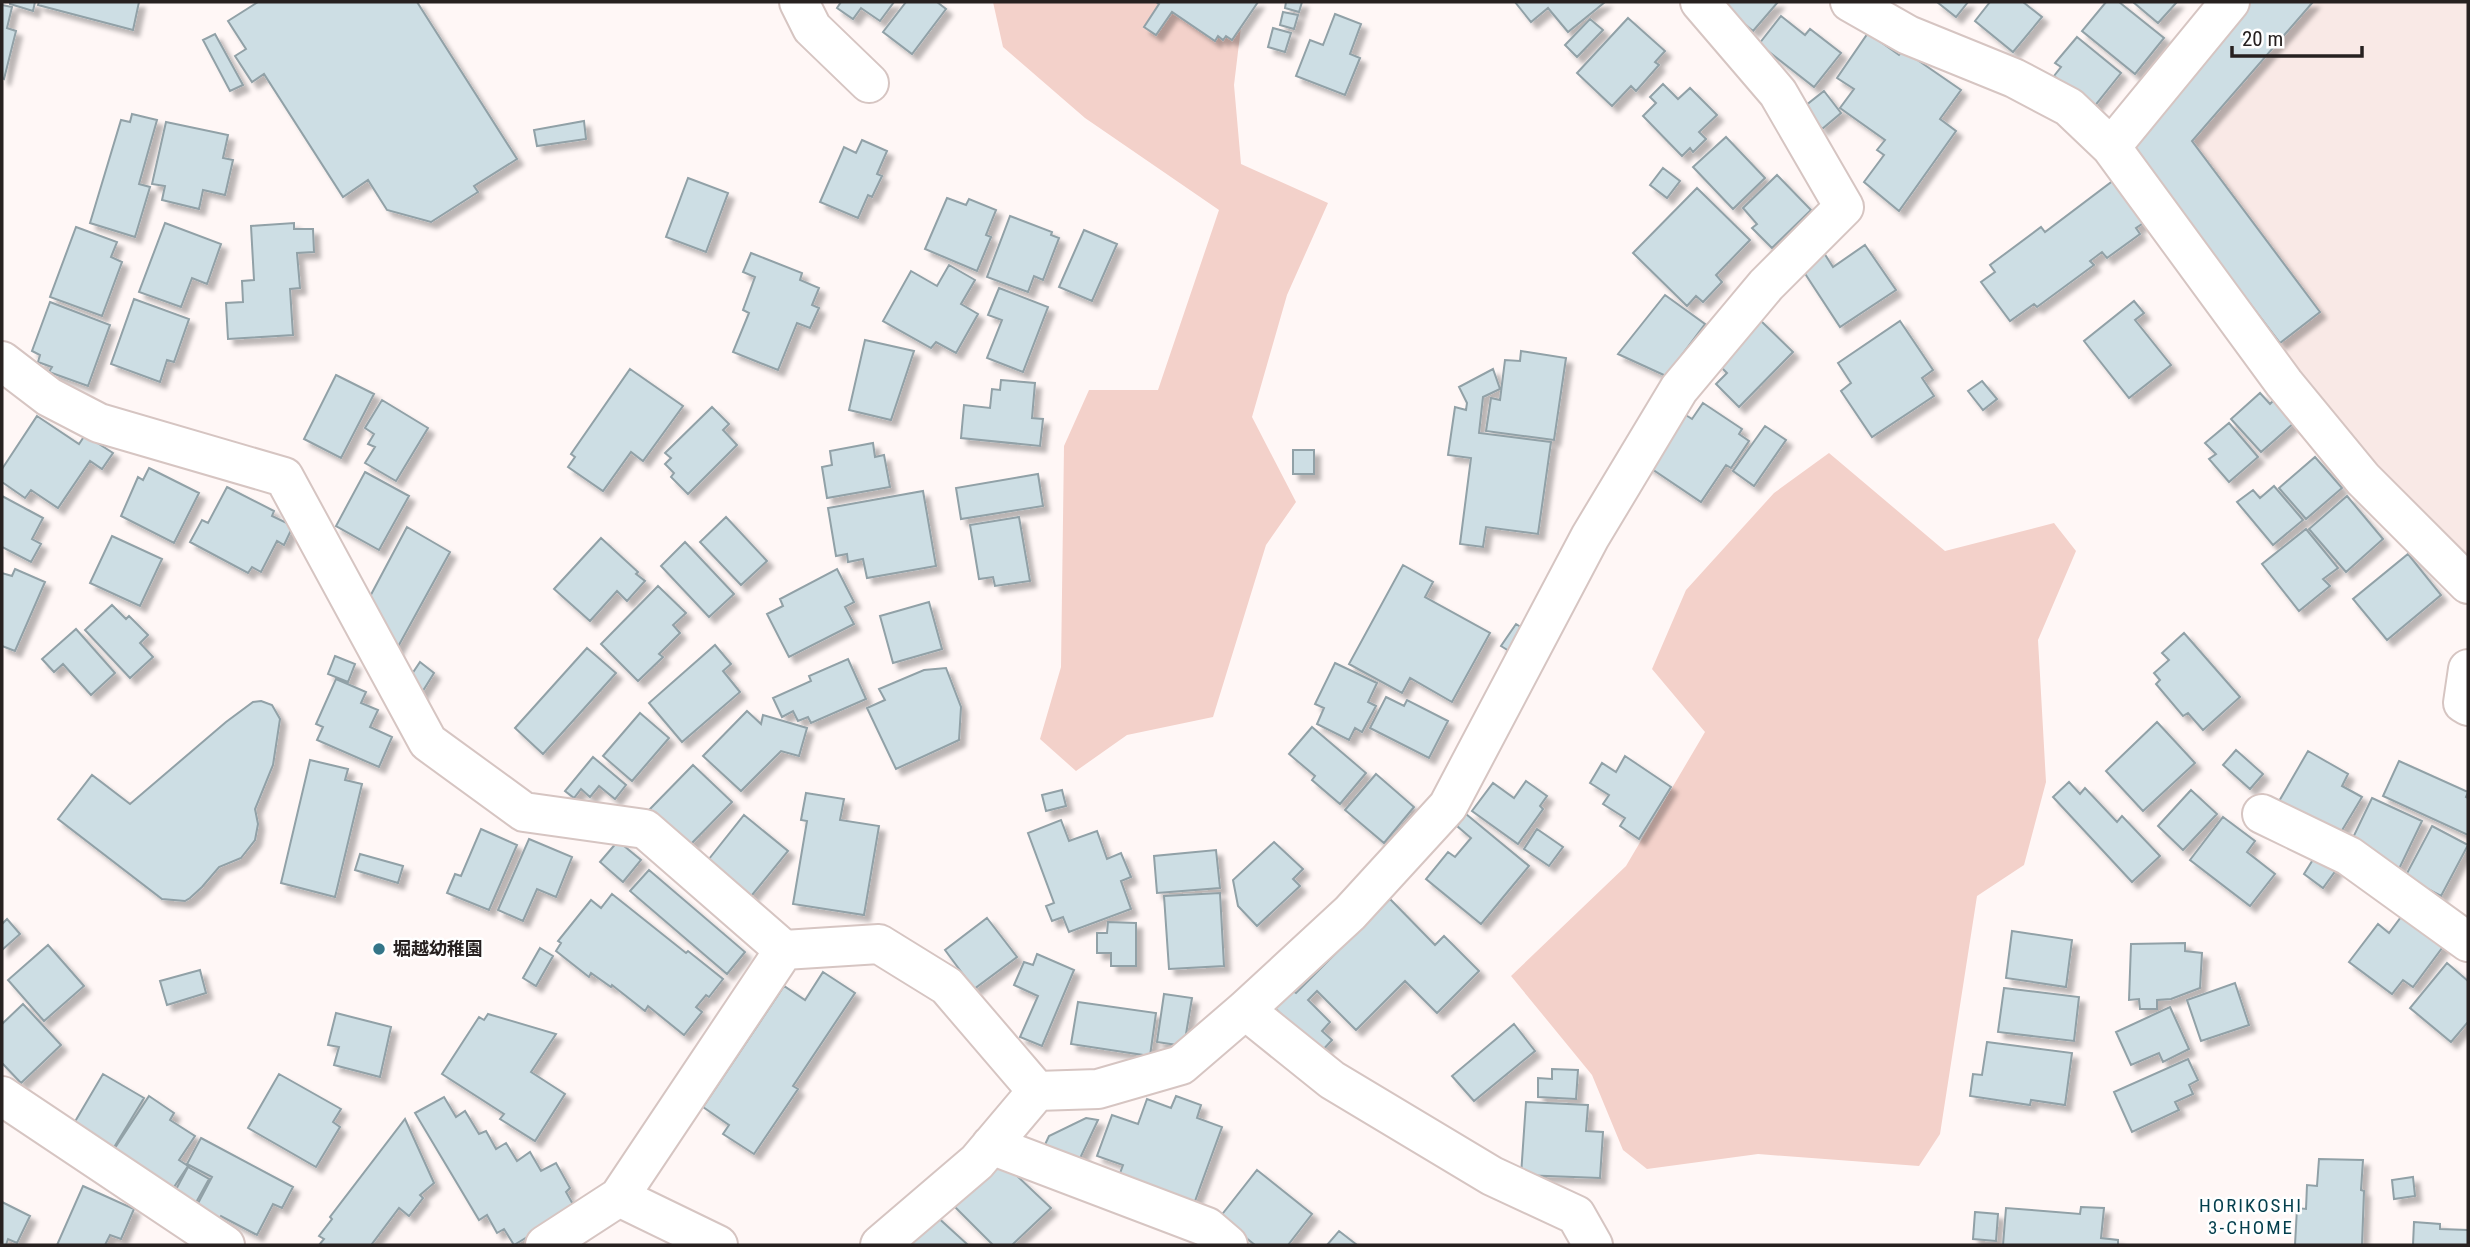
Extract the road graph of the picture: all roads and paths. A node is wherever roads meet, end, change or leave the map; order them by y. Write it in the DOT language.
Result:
graph roads {
  1 [pos="799,2"];
  2 [pos="1700,2"];
  3 [pos="1850,2"];
  4 [pos="2230,2"];
  5 [pos="869,83"];
  6 [pos="2111,147"];
  7 [pos="2,361"];
  8 [pos="2468,584"];
  9 [pos="2468,669"];
  10 [pos="2468,706"];
  11 [pos="2262,814"];
  12 [pos="2466,931"];
  13 [pos="784,950"];
  14 [pos="1245,1010"];
  15 [pos="1037,1091"];
  16 [pos="2,1096"];
  17 [pos="991,1145"];
  18 [pos="619,1197"];
  19 [pos="225,1245"];
  20 [pos="545,1245"];
  21 [pos="718,1245"];
  22 [pos="880,1245"];
  23 [pos="1228,1245"];
  24 [pos="1593,1245"];
  1 -- 5 [label="street"];
  2 -- 14 [label="street"];
  3 -- 6 [label="street"];
  4 -- 6 [label="street"];
  6 -- 8 [label="street"];
  7 -- 13 [label="street"];
  9 -- 10 [label="street"];
  11 -- 12 [label="street"];
  13 -- 15 [label="street"];
  13 -- 18 [label="street"];
  14 -- 15 [label="street"];
  14 -- 24 [label="street"];
  15 -- 17 [label="street"];
  16 -- 19 [label="street"];
  17 -- 22 [label="street"];
  17 -- 23 [label="street"];
  18 -- 20 [label="street"];
  18 -- 21 [label="street"];
}
